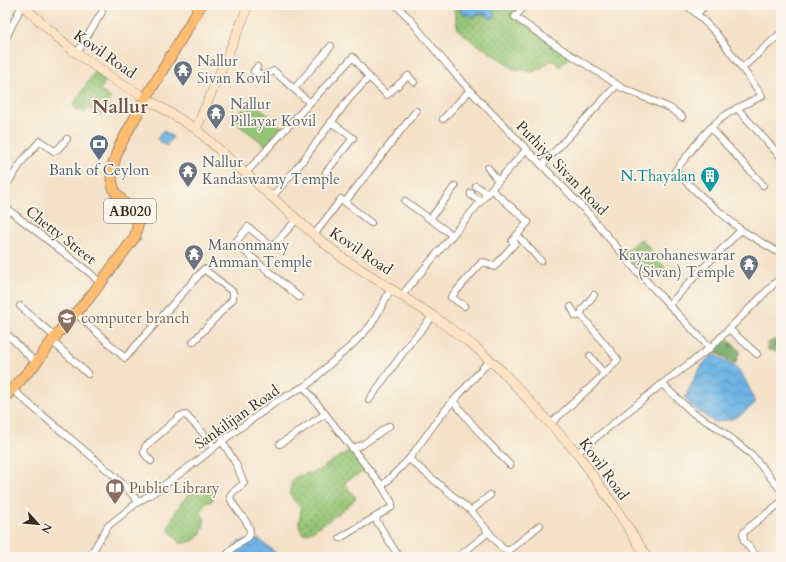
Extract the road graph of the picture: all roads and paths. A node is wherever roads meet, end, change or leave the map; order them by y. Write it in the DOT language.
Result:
graph roads {
  1 [pos="22,5"];
  2 [pos="201,5"];
  3 [pos="247,5"];
  4 [pos="396,5"];
  5 [pos="525,5"];
  6 [pos="686,5"];
  7 [pos="705,5"];
  8 [pos="102,12"];
  9 [pos="697,14"];
  10 [pos="781,34"];
  11 [pos="5,40"];
  12 [pos="331,46"];
  13 [pos="77,53"];
  14 [pos="257,67"];
  15 [pos="742,68"];
  16 [pos="369,77"];
  17 [pos="414,82"];
  18 [pos="617,85"];
  19 [pos="294,89"];
  20 [pos="470,90"];
  21 [pos="146,98"];
  22 [pos="309,102"];
  23 [pos="737,108"];
  24 [pos="416,111"];
  25 [pos="682,116"];
  26 [pos="443,118"];
  27 [pos="331,122"];
  28 [pos="711,128"];
  29 [pos="196,129"];
  30 [pos="67,139"];
  31 [pos="527,149"];
  32 [pos="779,155"];
  33 [pos="542,165"];
  34 [pos="488,168"];
  35 [pos="326,172"];
  36 [pos="246,173"];
  37 [pos="498,180"];
  38 [pos="763,185"];
  39 [pos="455,186"];
  40 [pos="476,186"];
  41 [pos="5,187"];
  42 [pos="489,191"];
  43 [pos="471,193"];
  44 [pos="272,197"];
  45 [pos="405,201"];
  46 [pos="480,201"];
  47 [pos="345,202"];
  48 [pos="5,207"];
  49 [pos="297,219"];
  50 [pos="430,219"];
  51 [pos="372,223"];
  52 [pos="741,230"];
  53 [pos="452,234"];
  54 [pos="314,235"];
  55 [pos="517,235"];
  56 [pos="781,254"];
  57 [pos="541,261"];
  58 [pos="781,277"];
  59 [pos="100,283"];
  60 [pos="391,288"];
  61 [pos="402,295"];
  62 [pos="594,295"];
  63 [pos="299,297"];
  64 [pos="670,304"];
  65 [pos="20,306"];
  66 [pos="464,306"];
  67 [pos="570,307"];
  68 [pos="75,314"];
  69 [pos="582,315"];
  70 [pos="433,316"];
  71 [pos="729,329"];
  72 [pos="5,332"];
  73 [pos="53,339"];
  74 [pos="194,342"];
  75 [pos="710,348"];
  76 [pos="757,354"];
  77 [pos="590,356"];
  78 [pos="490,360"];
  79 [pos="36,362"];
  80 [pos="88,374"];
  81 [pos="604,374"];
  82 [pos="662,384"];
  83 [pos="304,387"];
  84 [pos="12,389"];
  85 [pos="5,397"];
  86 [pos="369,400"];
  87 [pos="453,401"];
  88 [pos="325,414"];
  89 [pos="550,424"];
  90 [pos="389,426"];
  91 [pos="222,441"];
  92 [pos="280,444"];
  93 [pos="214,447"];
  94 [pos="353,448"];
  95 [pos="577,453"];
  96 [pos="410,459"];
  97 [pos="151,461"];
  98 [pos="510,465"];
  99 [pos="382,486"];
  100 [pos="781,490"];
  101 [pos="490,495"];
  102 [pos="138,502"];
  103 [pos="781,502"];
  104 [pos="471,511"];
  105 [pos="377,516"];
  106 [pos="540,525"];
  107 [pos="489,532"];
  108 [pos="340,538"];
  109 [pos="89,557"];
  110 [pos="225,557"];
  111 [pos="399,557"];
  112 [pos="458,557"];
  113 [pos="647,557"];
  114 [pos="757,557"];
  1 -- 11 [label="street"];
  1 -- 13 [label="street, Kovil Road"];
  2 -- 21 [label="main road, AB020"];
  3 -- 29 [label="street"];
  4 -- 20 [label="street, Puthiya Sivan Road"];
  5 -- 18 [label="street"];
  6 -- 9 [label="street"];
  7 -- 9 [label="street"];
  8 -- 13 [label="street"];
  9 -- 15 [label="street"];
  10 -- 15 [label="street"];
  12 -- 19 [label="street"];
  13 -- 21 [label="street, Kovil Road"];
  14 -- 19 [label="street"];
  15 -- 23 [label="street"];
  16 -- 17 [label="street"];
  16 -- 22 [label="street"];
  16 -- 27 [label="street"];
  18 -- 25 [label="street"];
  18 -- 33 [label="street"];
  19 -- 22 [label="street"];
  20 -- 26 [label="street"];
  20 -- 31 [label="street, Puthiya Sivan Road"];
  21 -- 29 [label="street, Kovil Road"];
  21 -- 59 [label="main road, AB020"];
  22 -- 36 [label="street"];
  23 -- 28 [label="street"];
  23 -- 32 [label="street"];
  24 -- 47 [label="street"];
  27 -- 35 [label="street"];
  27 -- 44 [label="street"];
  28 -- 38 [label="street"];
  28 -- 52 [label="street"];
  29 -- 36 [label="street, Kovil Road"];
  30 -- 41 [label="street"];
  31 -- 33 [label="street, Puthiya Sivan Road"];
  31 -- 37 [label="street"];
  33 -- 64 [label="street, Puthiya Sivan Road"];
  34 -- 37 [label="street"];
  36 -- 44 [label="street, Kovil Road"];
  37 -- 42 [label="street"];
  39 -- 50 [label="street"];
  40 -- 42 [label="street"];
  42 -- 46 [label="street"];
  42 -- 55 [label="street"];
  43 -- 46 [label="street"];
  44 -- 49 [label="street, Kovil Road"];
  45 -- 50 [label="street"];
  46 -- 53 [label="street"];
  47 -- 51 [label="street"];
  47 -- 54 [label="street"];
  48 -- 59 [label="street, Chetty Street"];
  49 -- 54 [label="street, Kovil Road"];
  49 -- 63 [label="street"];
  50 -- 53 [label="street"];
  52 -- 56 [label="street"];
  52 -- 64 [label="street"];
  53 -- 61 [label="street"];
  54 -- 60 [label="street, Kovil Road"];
  55 -- 57 [label="street"];
  55 -- 66 [label="street"];
  58 -- 71 [label="street"];
  59 -- 68 [label="main road, AB020"];
  60 -- 61 [label="street, Kovil Road"];
  60 -- 83 [label="street, Sankilijan Road"];
  61 -- 70 [label="street, Kovil Road"];
  62 -- 69 [label="street"];
  64 -- 75 [label="street, Puthiya Sivan Road"];
  65 -- 73 [label="street"];
  67 -- 69 [label="street"];
  68 -- 73 [label="main road, AB020"];
  68 -- 74 [label="street"];
  69 -- 81 [label="street"];
  70 -- 78 [label="street, Kovil Road"];
  70 -- 86 [label="street"];
  71 -- 75 [label="street"];
  71 -- 76 [label="street"];
  72 -- 79 [label="street"];
  73 -- 79 [label="main road, AB020"];
  73 -- 80 [label="street"];
  75 -- 82 [label="street"];
  77 -- 81 [label="street"];
  78 -- 87 [label="street"];
  78 -- 89 [label="street, Kovil Road"];
  79 -- 84 [label="main road, AB020"];
  81 -- 89 [label="street"];
  82 -- 95 [label="street"];
  82 -- 100 [label="street"];
  83 -- 88 [label="street"];
  83 -- 91 [label="street, Sankilijan Road"];
  84 -- 85 [label="main road, AB020"];
  84 -- 102 [label="street"];
  87 -- 96 [label="street"];
  87 -- 98 [label="street"];
  88 -- 92 [label="street"];
  88 -- 94 [label="street"];
  89 -- 95 [label="street, Kovil Road"];
  90 -- 94 [label="street"];
  91 -- 93 [label="street, Sankilijan Road"];
  91 -- 110 [label="street"];
  93 -- 97 [label="street"];
  93 -- 102 [label="street, Sankilijan Road"];
  94 -- 99 [label="street"];
  95 -- 113 [label="street, Kovil Road"];
  96 -- 99 [label="street"];
  96 -- 104 [label="street"];
  99 -- 105 [label="street"];
  101 -- 104 [label="street"];
  102 -- 109 [label="street, Sankilijan Road"];
  103 -- 114 [label="street"];
  104 -- 107 [label="street"];
  105 -- 108 [label="street"];
  105 -- 111 [label="street"];
  106 -- 107 [label="street"];
  107 -- 112 [label="street"];
}
